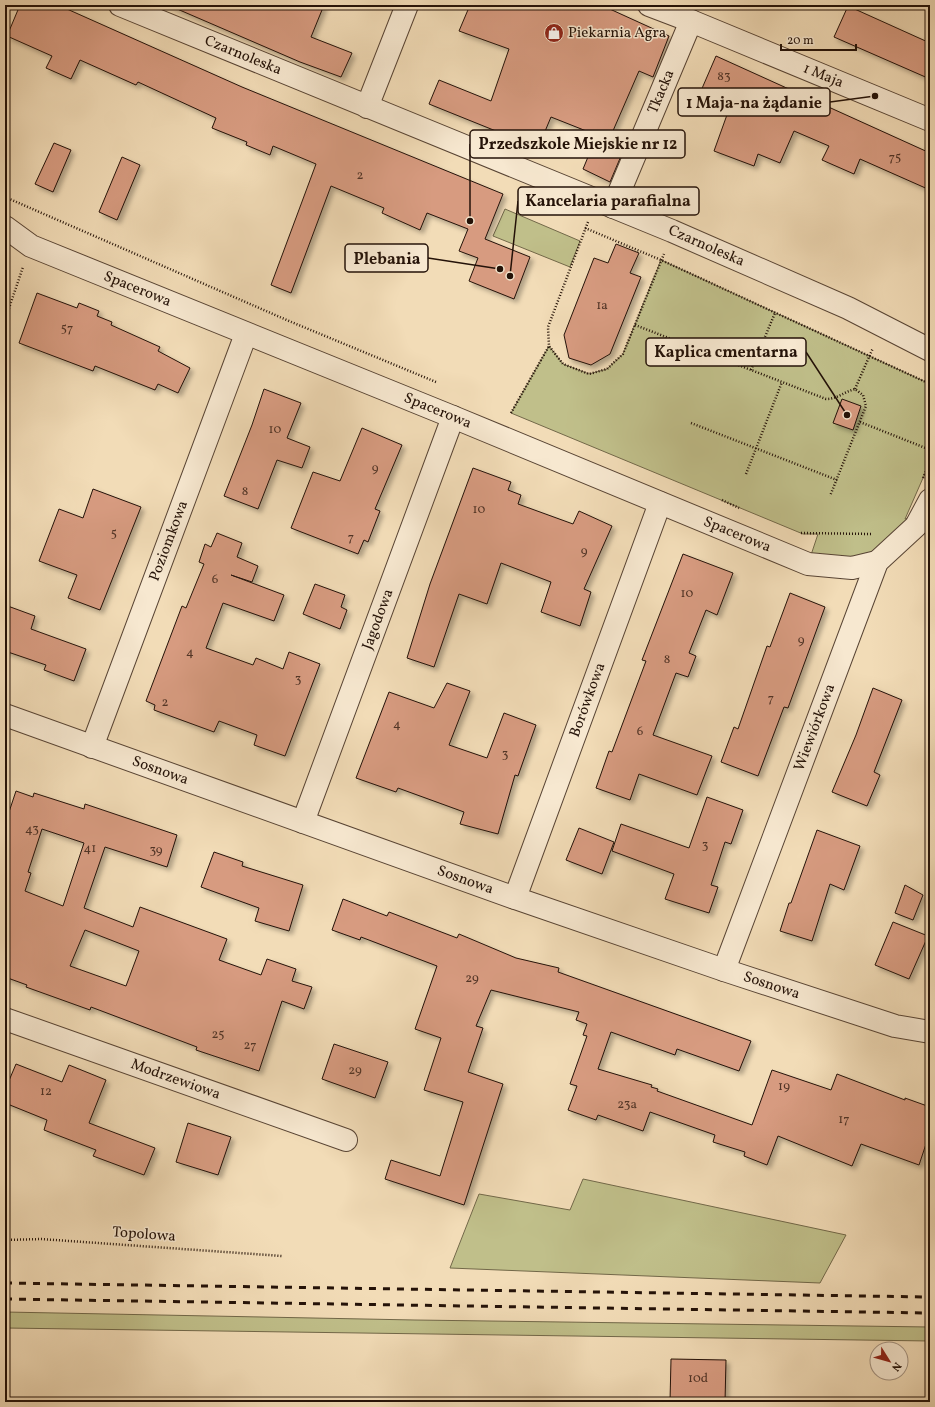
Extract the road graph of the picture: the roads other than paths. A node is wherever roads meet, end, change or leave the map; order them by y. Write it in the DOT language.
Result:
graph roads {
  1 [pos="120,5"];
  2 [pos="407,5"];
  3 [pos="651,5"];
  4 [pos="691,21"];
  5 [pos="367,107"];
  6 [pos="930,120"];
  7 [pos="604,204"];
  8 [pos="5,227"];
  9 [pos="246,334"];
  10 [pos="930,350"];
  11 [pos="453,417"];
  12 [pos="925,492"];
  13 [pos="660,503"];
  14 [pos="877,562"];
  15 [pos="5,715"];
  16 [pos="92,747"];
  17 [pos="303,822"];
  18 [pos="515,898"];
  19 [pos="724,970"];
  20 [pos="5,1019"];
  21 [pos="930,1032"];
  22 [pos="346,1140"];
  1 -- 5 [label="street, Czarnoleska"];
  2 -- 5 [label="street"];
  3 -- 4 [label="street, 1 Maja"];
  4 -- 6 [label="street, 1 Maja"];
  4 -- 7 [label="street, Tkacka"];
  5 -- 7 [label="street, Czarnoleska"];
  7 -- 10 [label="street, Czarnoleska"];
  8 -- 9 [label="street, Spacerowa"];
  9 -- 11 [label="street, Spacerowa"];
  9 -- 16 [label="street, Poziomkowa"];
  11 -- 13 [label="street, Spacerowa"];
  11 -- 17 [label="street, Jagodowa"];
  12 -- 14 [label="street, Wiewiórkowa"];
  13 -- 14 [label="street, Spacerowa"];
  13 -- 18 [label="street, Borówkowa"];
  14 -- 19 [label="street, Wiewiórkowa"];
  15 -- 16 [label="street, Sosnowa"];
  16 -- 17 [label="street, Sosnowa"];
  17 -- 18 [label="street, Sosnowa"];
  18 -- 19 [label="street, Sosnowa"];
  19 -- 21 [label="street, Sosnowa"];
  20 -- 22 [label="street, Modrzewiowa"];
}
